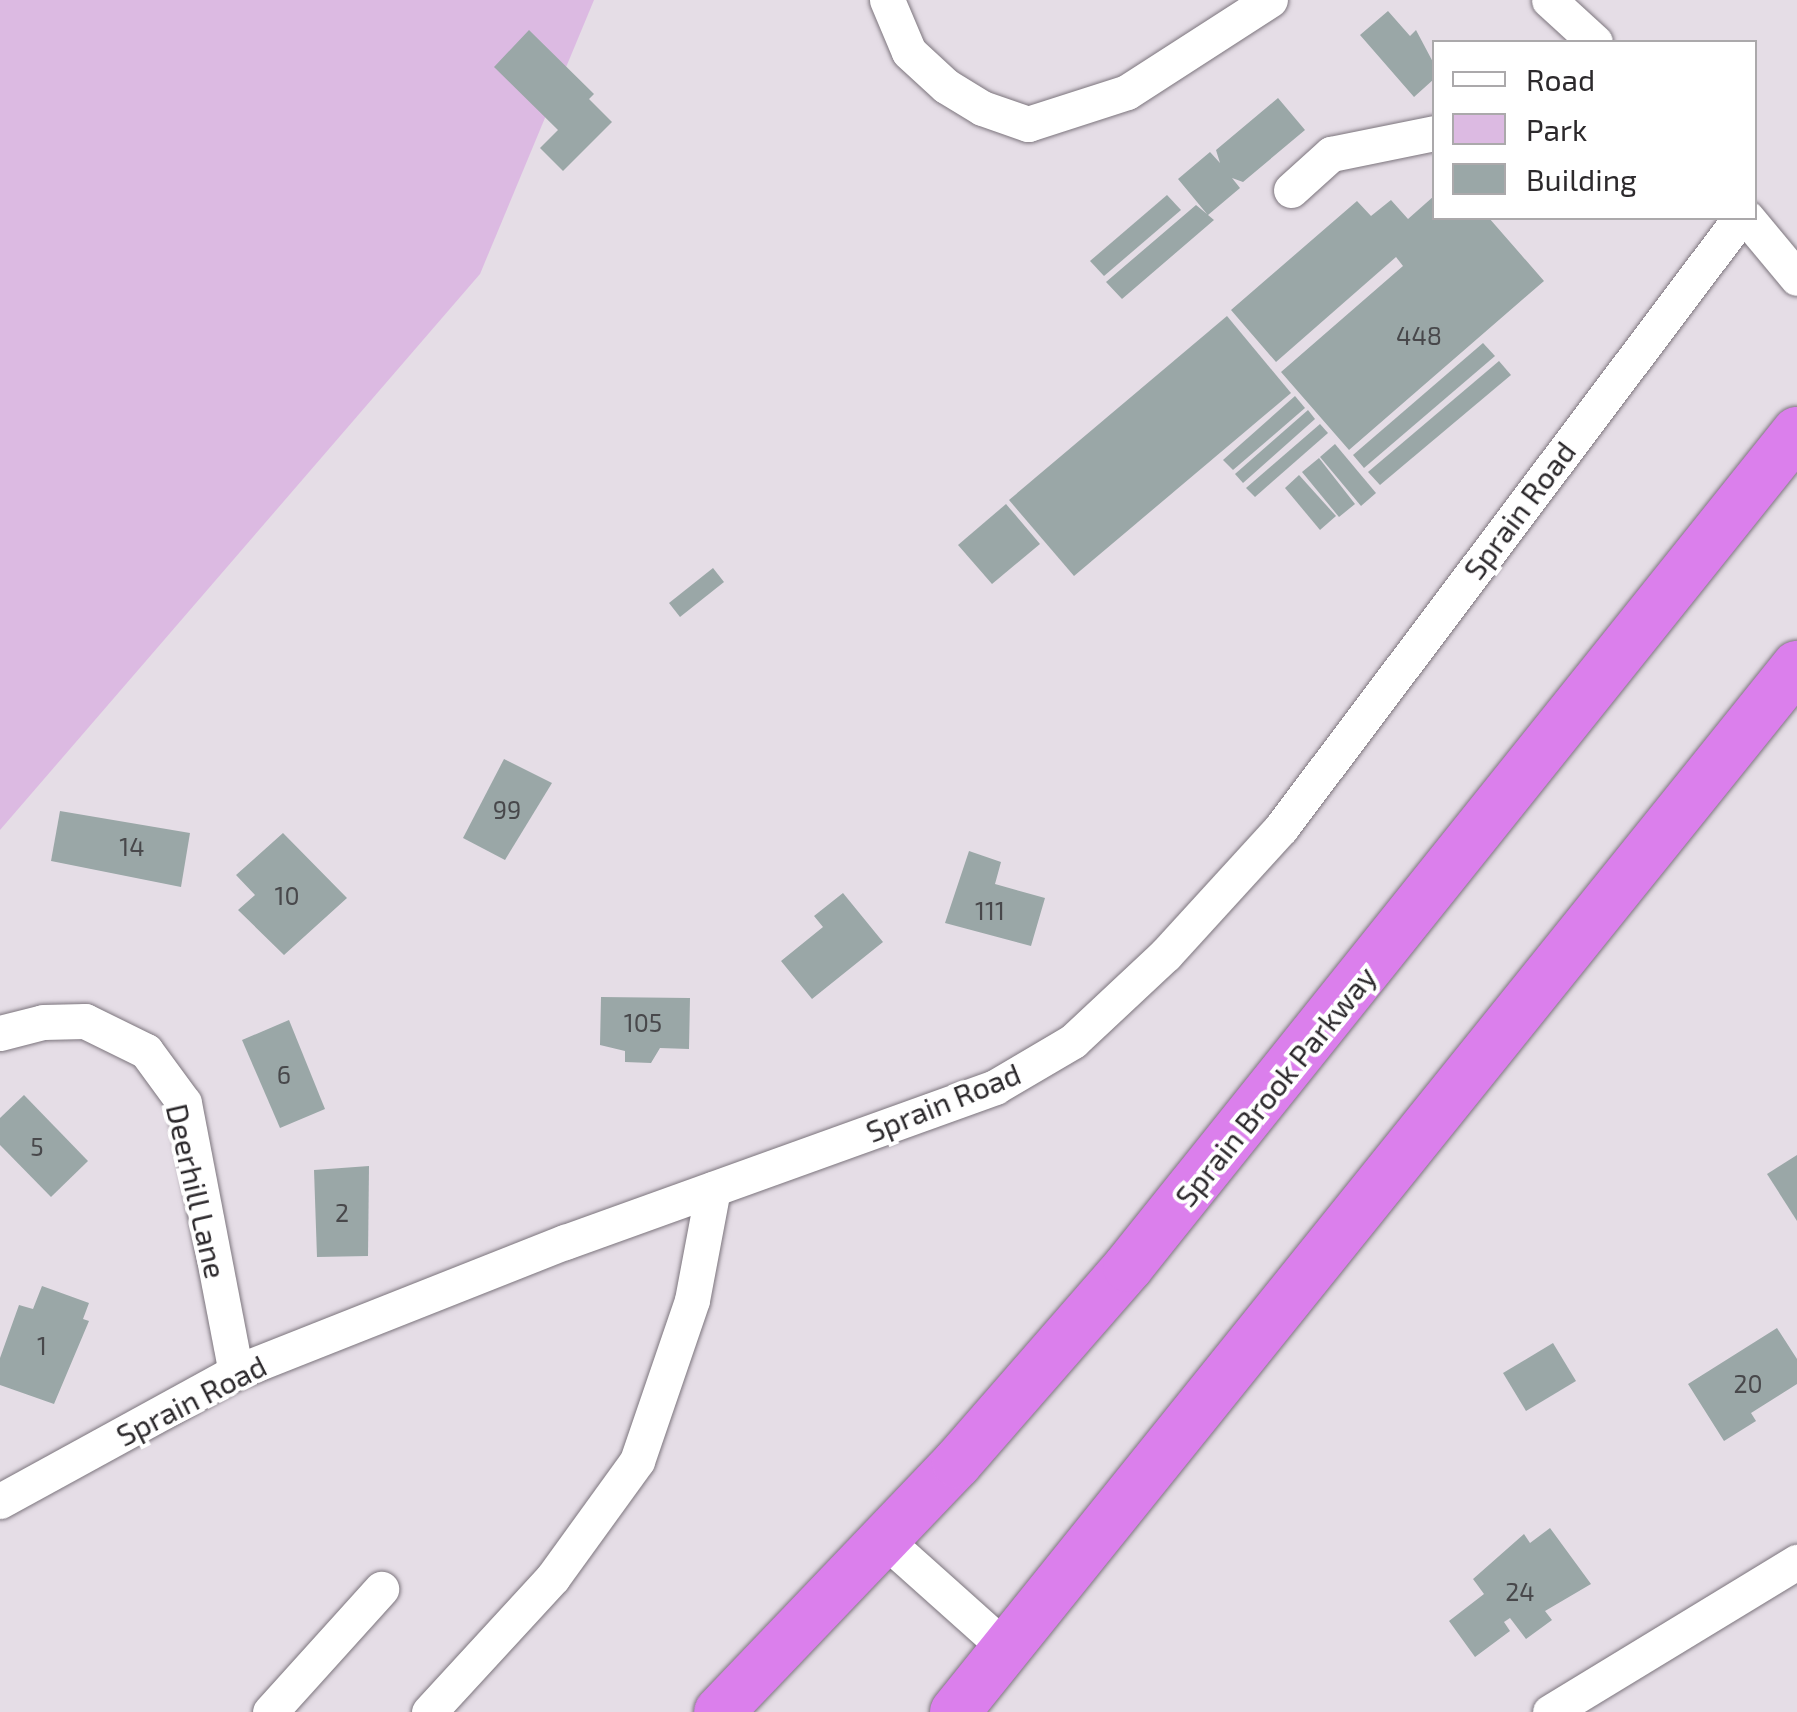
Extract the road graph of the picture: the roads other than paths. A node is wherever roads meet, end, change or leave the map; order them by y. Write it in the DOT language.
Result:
graph roads {
  1 [pos="887,0"];
  2 [pos="1270,0"];
  3 [pos="1549,0"];
  4 [pos="1577,36"];
  5 [pos="1432,133"];
  6 [pos="1291,190"];
  7 [pos="1741,220"];
  8 [pos="1745,220"];
  9 [pos="1797,278"];
  10 [pos="1797,432"];
  11 [pos="1797,666"];
  12 [pos="0,1033"];
  13 [pos="712,1188"];
  14 [pos="236,1372"];
  15 [pos="0,1500"];
  16 [pos="886,1541"];
  17 [pos="1797,1562"];
  18 [pos="381,1589"];
  19 [pos="1008,1650"];
  20 [pos="270,1712"];
  21 [pos="429,1712"];
  22 [pos="718,1712"];
  23 [pos="955,1712"];
  24 [pos="1550,1712"];
  1 -- 2 [label="street"];
  3 -- 4 [label="street"];
  5 -- 6 [label="street"];
  7 -- 13 [label="street, Sprain Road"];
  8 -- 9 [label="street"];
  10 -- 16 [label="highway, Sprain Brook Parkway"];
  11 -- 19 [label="highway"];
  12 -- 14 [label="street, Deerhill Lane"];
  13 -- 14 [label="street, Sprain Road"];
  13 -- 21 [label="street"];
  14 -- 15 [label="street, Sprain Road"];
  16 -- 19 [label="street"];
  16 -- 22 [label="highway, Sprain Brook Parkway"];
  17 -- 24 [label="street"];
  18 -- 20 [label="street"];
  19 -- 23 [label="highway"];
}
